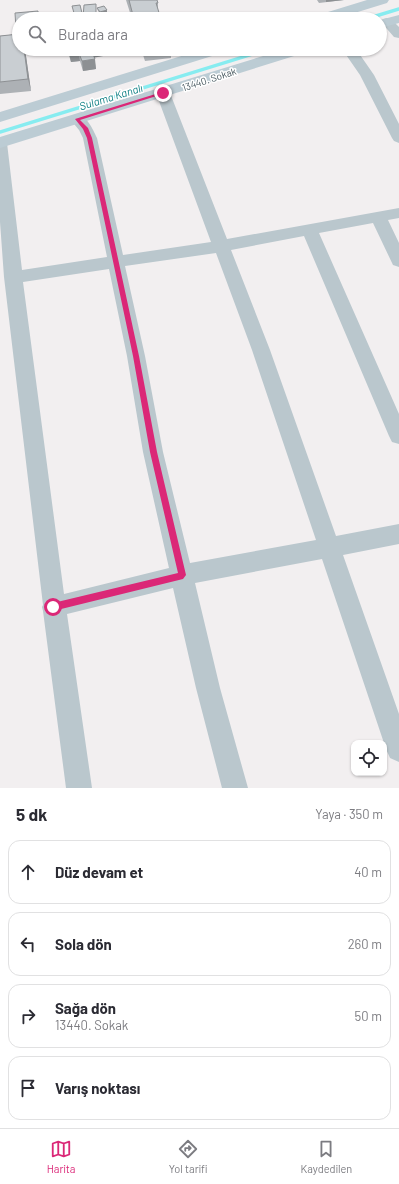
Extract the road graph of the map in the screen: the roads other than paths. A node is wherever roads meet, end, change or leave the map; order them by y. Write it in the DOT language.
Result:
graph roads {
  1 [pos="382,0"];
  2 [pos="343,12"];
  3 [pos="389,22"];
  4 [pos="399,34"];
  5 [pos="197,56"];
  6 [pos="280,56"];
  7 [pos="354,56"];
  8 [pos="163,93"];
  9 [pos="0,116"];
  10 [pos="77,119"];
  11 [pos="399,138"];
  12 [pos="0,143"];
  13 [pos="399,213"];
  14 [pos="378,216"];
  15 [pos="309,230"];
  16 [pos="222,246"];
  17 [pos="399,261"];
  18 [pos="115,262"];
  19 [pos="13,277"];
  20 [pos="399,436"];
  21 [pos="399,534"];
  22 [pos="329,546"];
  23 [pos="183,575"];
  24 [pos="53,607"];
  25 [pos="399,749"];
  26 [pos="79,788"];
  27 [pos="235,788"];
  1 -- 2 [label="main road"];
  3 -- 4 [label="street"];
  5 -- 9 [label="main road"];
  6 -- 8 [label="main road, 13440. Sokak"];
  7 -- 11 [label="street"];
  8 -- 10 [label="main road, 13440. Sokak"];
  8 -- 16 [label="street"];
  10 -- 12 [label="main road, 13440. Sokak"];
  10 -- 18 [label="street"];
  12 -- 19 [label="street"];
  13 -- 14 [label="street"];
  14 -- 15 [label="street"];
  14 -- 17 [label="street"];
  15 -- 16 [label="street"];
  15 -- 20 [label="street"];
  16 -- 18 [label="street"];
  16 -- 22 [label="street"];
  18 -- 19 [label="street"];
  18 -- 23 [label="street"];
  19 -- 24 [label="street"];
  21 -- 22 [label="street"];
  22 -- 23 [label="street"];
  22 -- 25 [label="street"];
  23 -- 24 [label="street"];
  23 -- 27 [label="street"];
  24 -- 26 [label="street"];
}
